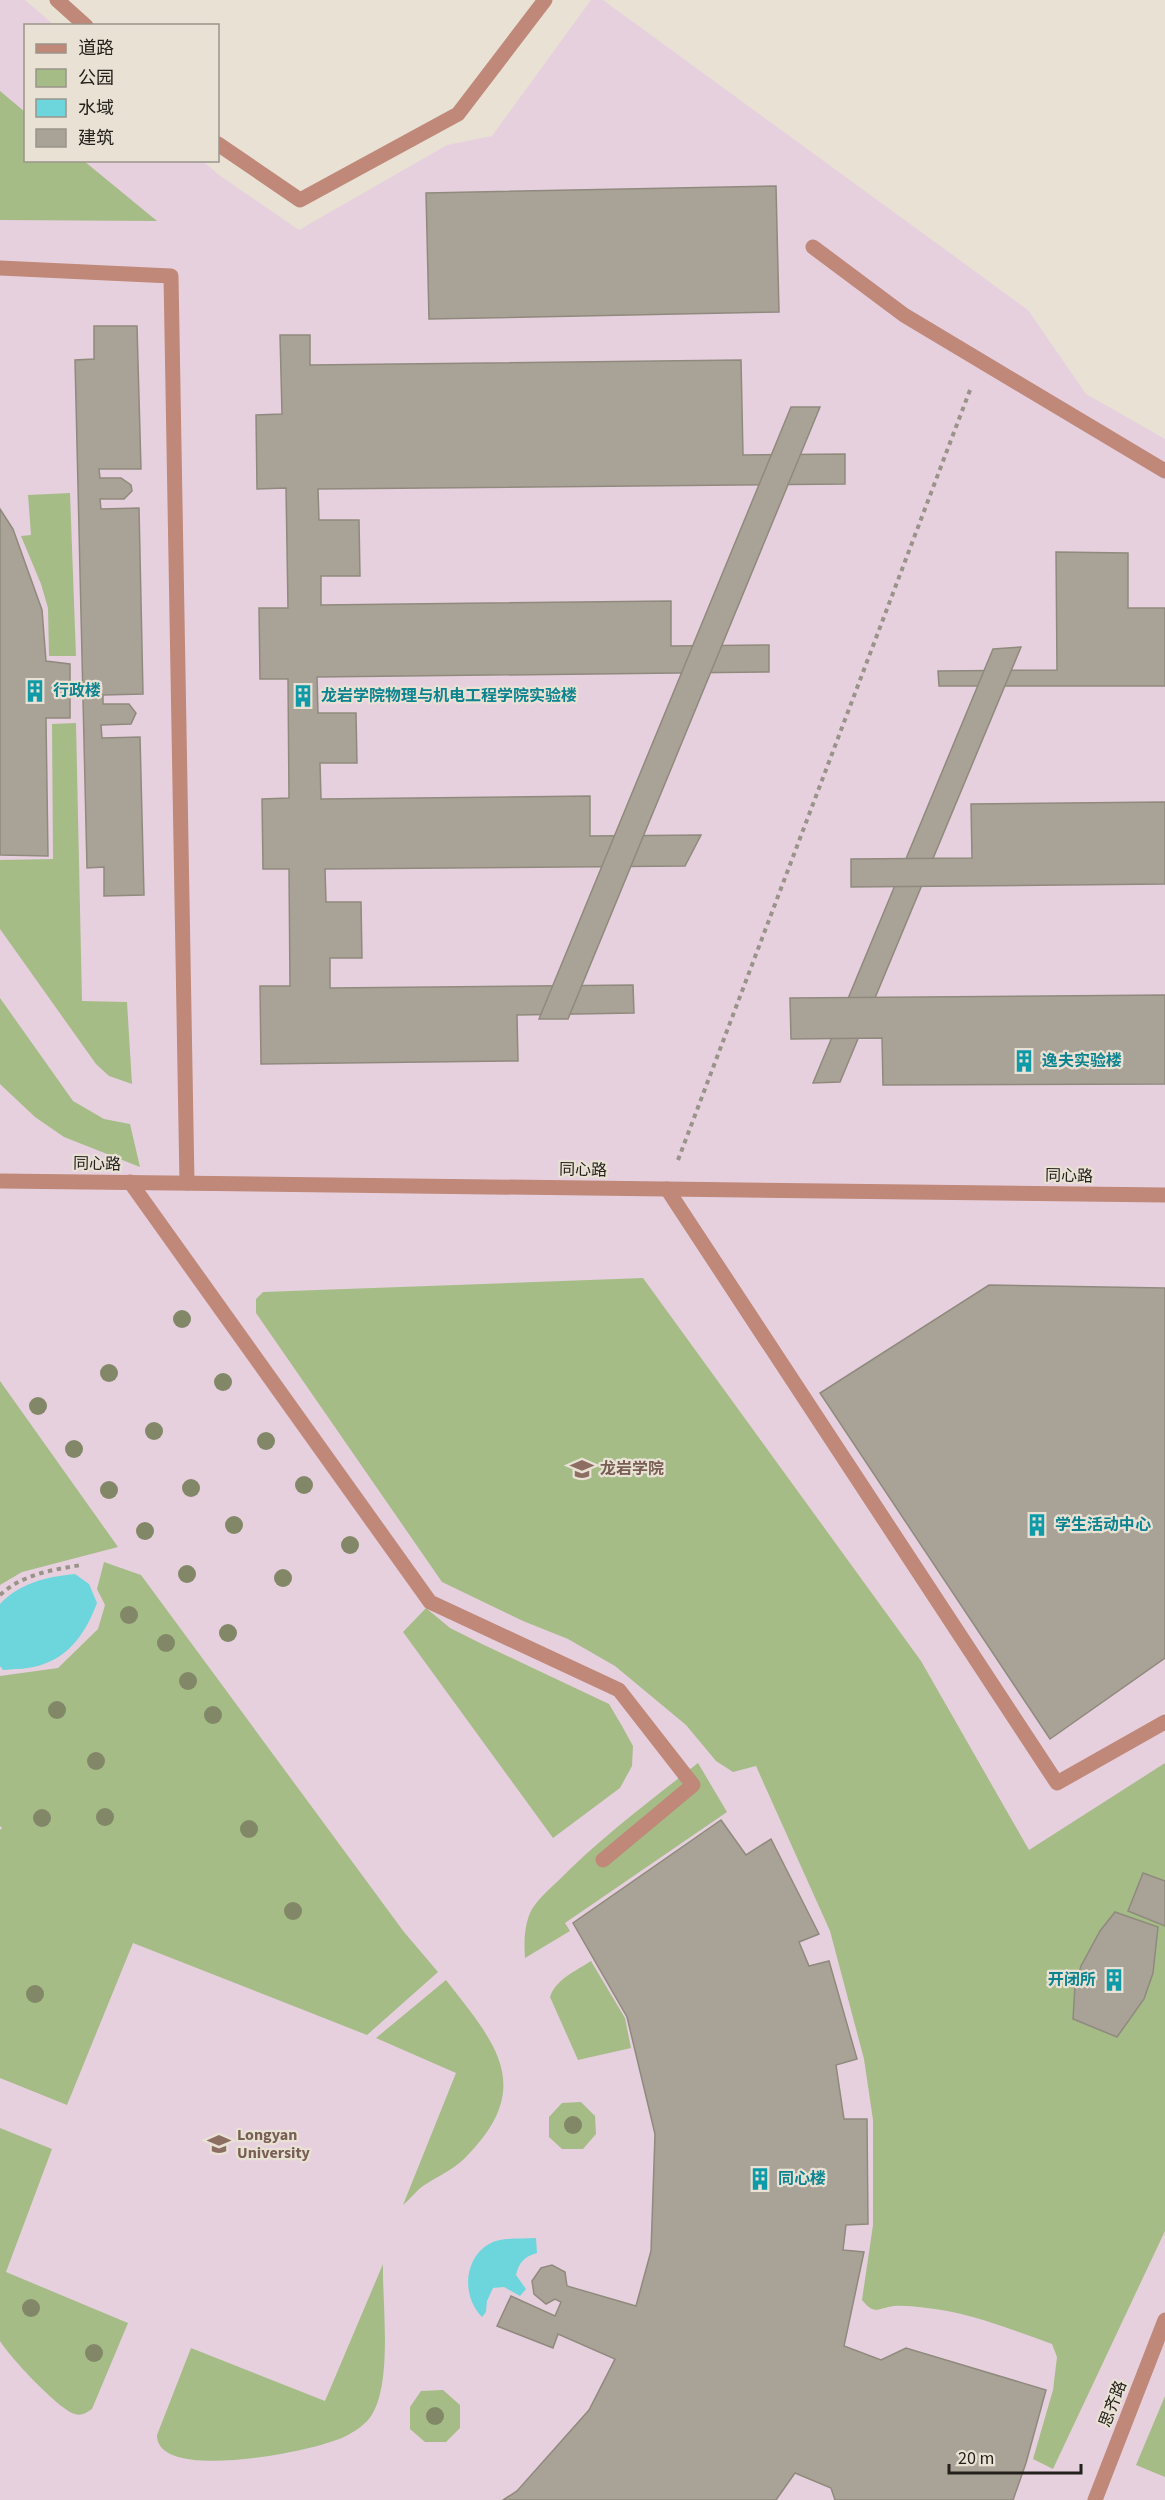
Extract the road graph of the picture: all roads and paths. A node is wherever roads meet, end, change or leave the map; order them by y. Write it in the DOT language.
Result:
graph roads {
  1 [pos="57,0"];
  2 [pos="545,0"];
  3 [pos="84,24"];
  4 [pos="219,145"];
  5 [pos="813,247"];
  6 [pos="0,268"];
  7 [pos="982,361"];
  8 [pos="1165,471"];
  9 [pos="0,1181"];
  10 [pos="130,1182"];
  11 [pos="187,1183"];
  12 [pos="667,1189"];
  13 [pos="1165,1195"];
  14 [pos="81,1565"];
  15 [pos="0,1595"];
  16 [pos="1165,1722"];
  17 [pos="603,1860"];
  18 [pos="1165,2320"];
  19 [pos="1095,2500"];
  1 -- 3 [label="street"];
  2 -- 4 [label="street"];
  5 -- 7 [label="street"];
  6 -- 11 [label="street"];
  7 -- 8 [label="street"];
  7 -- 12 [label="path"];
  9 -- 10 [label="street, 同心路"];
  10 -- 11 [label="street, 同心路"];
  10 -- 17 [label="street"];
  11 -- 12 [label="street, 同心路"];
  12 -- 13 [label="street, 同心路"];
  12 -- 16 [label="street"];
  14 -- 15 [label="path"];
  18 -- 19 [label="street, 思齐路"];
}
